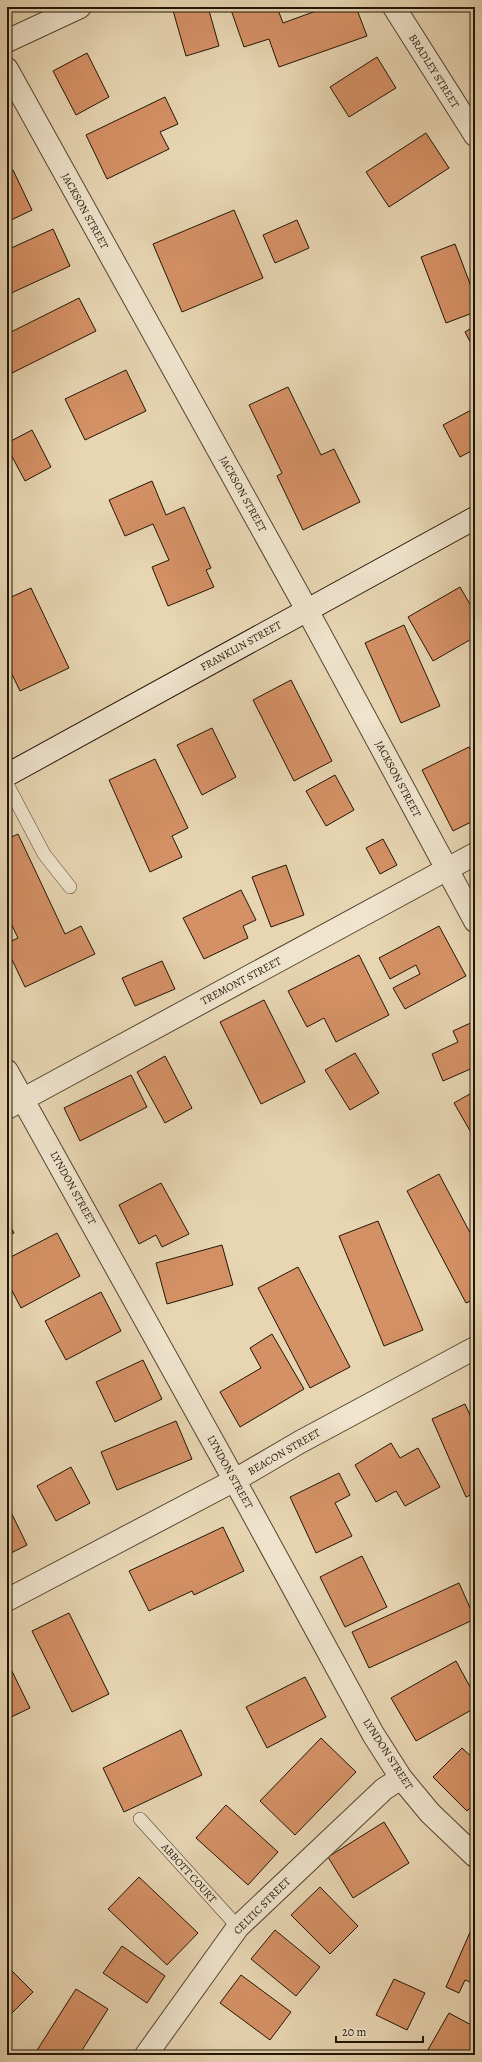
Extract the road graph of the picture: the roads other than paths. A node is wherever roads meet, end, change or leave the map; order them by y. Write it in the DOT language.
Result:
graph roads {
  1 [pos="80,7"];
  2 [pos="394,7"];
  3 [pos="7,41"];
  4 [pos="7,69"];
  5 [pos="475,135"];
  6 [pos="475,518"];
  7 [pos="307,610"];
  8 [pos="7,775"];
  9 [pos="7,784"];
  10 [pos="475,854"];
  11 [pos="447,870"];
  12 [pos="70,887"];
  13 [pos="475,921"];
  14 [pos="7,1071"];
  15 [pos="15,1104"];
  16 [pos="475,1348"];
  17 [pos="235,1480"];
  18 [pos="7,1600"];
  19 [pos="400,1778"];
  20 [pos="140,1819"];
  21 [pos="475,1856"];
  22 [pos="238,1927"];
  23 [pos="146,2055"];
  1 -- 3 [label="street"];
  2 -- 5 [label="street, BRADLEY STREET"];
  4 -- 7 [label="street, JACKSON STREET"];
  6 -- 7 [label="street, FRANKLIN STREET"];
  7 -- 8 [label="street, FRANKLIN STREET"];
  7 -- 11 [label="street, JACKSON STREET"];
  9 -- 12 [label="lane"];
  10 -- 11 [label="street, TREMONT STREET"];
  11 -- 13 [label="street, JACKSON STREET"];
  11 -- 15 [label="street, TREMONT STREET"];
  14 -- 15 [label="street, LYNDON STREET"];
  15 -- 17 [label="street, LYNDON STREET"];
  16 -- 17 [label="street, BEACON STREET"];
  17 -- 18 [label="street, BEACON STREET"];
  17 -- 19 [label="street, LYNDON STREET"];
  19 -- 21 [label="street, LYNDON STREET"];
  19 -- 22 [label="street, CELTIC STREET"];
  20 -- 22 [label="lane, ABBOTT COURT"];
  22 -- 23 [label="street, CELTIC STREET"];
}
